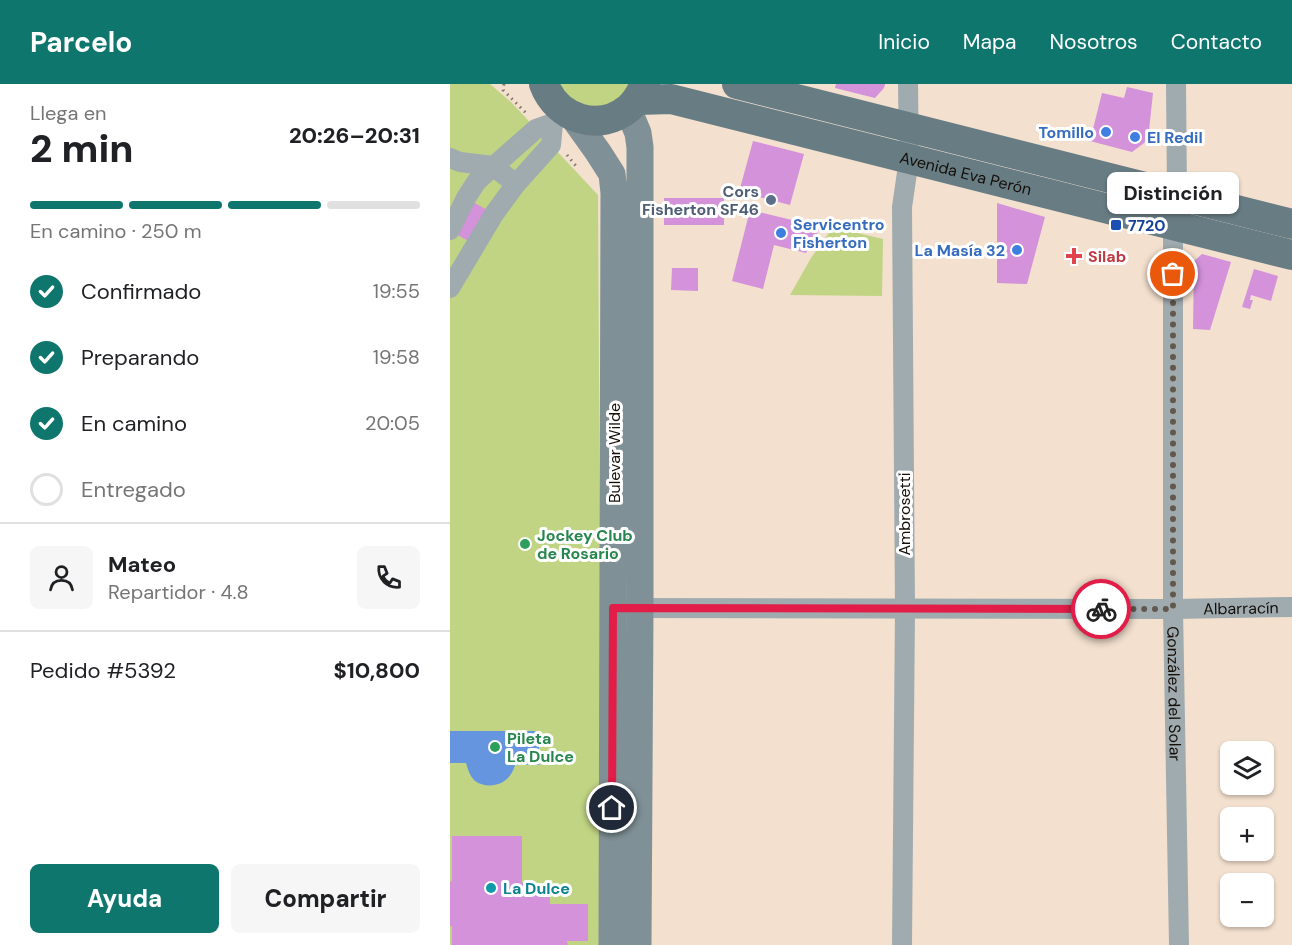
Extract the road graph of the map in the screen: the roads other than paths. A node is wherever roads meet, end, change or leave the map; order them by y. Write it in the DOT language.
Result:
graph roads {
  1 [pos="737,84"];
  2 [pos="908,84"];
  3 [pos="1176,84"];
  4 [pos="637,98"];
  5 [pos="552,102"];
  6 [pos="908,127"];
  7 [pos="450,158"];
  8 [pos="909,159"];
  9 [pos="493,166"];
  10 [pos="516,184"];
  11 [pos="1177,195"];
  12 [pos="1292,224"];
  13 [pos="1173,226"];
  14 [pos="450,230"];
  15 [pos="458,255"];
  16 [pos="1292,255"];
  17 [pos="450,288"];
  18 [pos="1292,607"];
  19 [pos="613,608"];
  20 [pos="640,608"];
  21 [pos="905,609"];
  22 [pos="1173,609"];
  23 [pos="612,945"];
  24 [pos="638,945"];
  25 [pos="902,945"];
  26 [pos="1179,945"];
  1 -- 6 [label="main road, Avenida Eva Perón"];
  2 -- 6 [label="street, Ambrosetti"];
  3 -- 11 [label="street, González del Solar"];
  4 -- 5 [label="main road, Avenida Eva Perón"];
  4 -- 8 [label="main road, Avenida Eva Perón"];
  4 -- 20 [label="main road, Bulevar Wilde"];
  5 -- 9 [label="street"];
  5 -- 10 [label="street"];
  5 -- 19 [label="main road, Bulevar Wilde"];
  6 -- 8 [label="street, Ambrosetti"];
  6 -- 11 [label="main road, Avenida Eva Perón"];
  7 -- 9 [label="street"];
  8 -- 13 [label="main road, Avenida Eva Perón"];
  8 -- 21 [label="street, Ambrosetti"];
  9 -- 10 [label="street"];
  9 -- 14 [label="street"];
  10 -- 15 [label="street"];
  11 -- 12 [label="main road, Avenida Eva Perón"];
  11 -- 13 [label="street, González del Solar"];
  13 -- 16 [label="main road, Avenida Eva Perón"];
  13 -- 22 [label="street, González del Solar"];
  15 -- 17 [label="street"];
  18 -- 22 [label="street, Albarracín"];
  19 -- 20 [label="street, Albarracín"];
  19 -- 23 [label="main road, Bulevar Wilde"];
  20 -- 21 [label="street, Albarracín"];
  20 -- 24 [label="main road, Bulevar Wilde"];
  21 -- 22 [label="street, Albarracín"];
  21 -- 25 [label="street, Ambrosetti"];
  22 -- 26 [label="street, González del Solar"];
}
